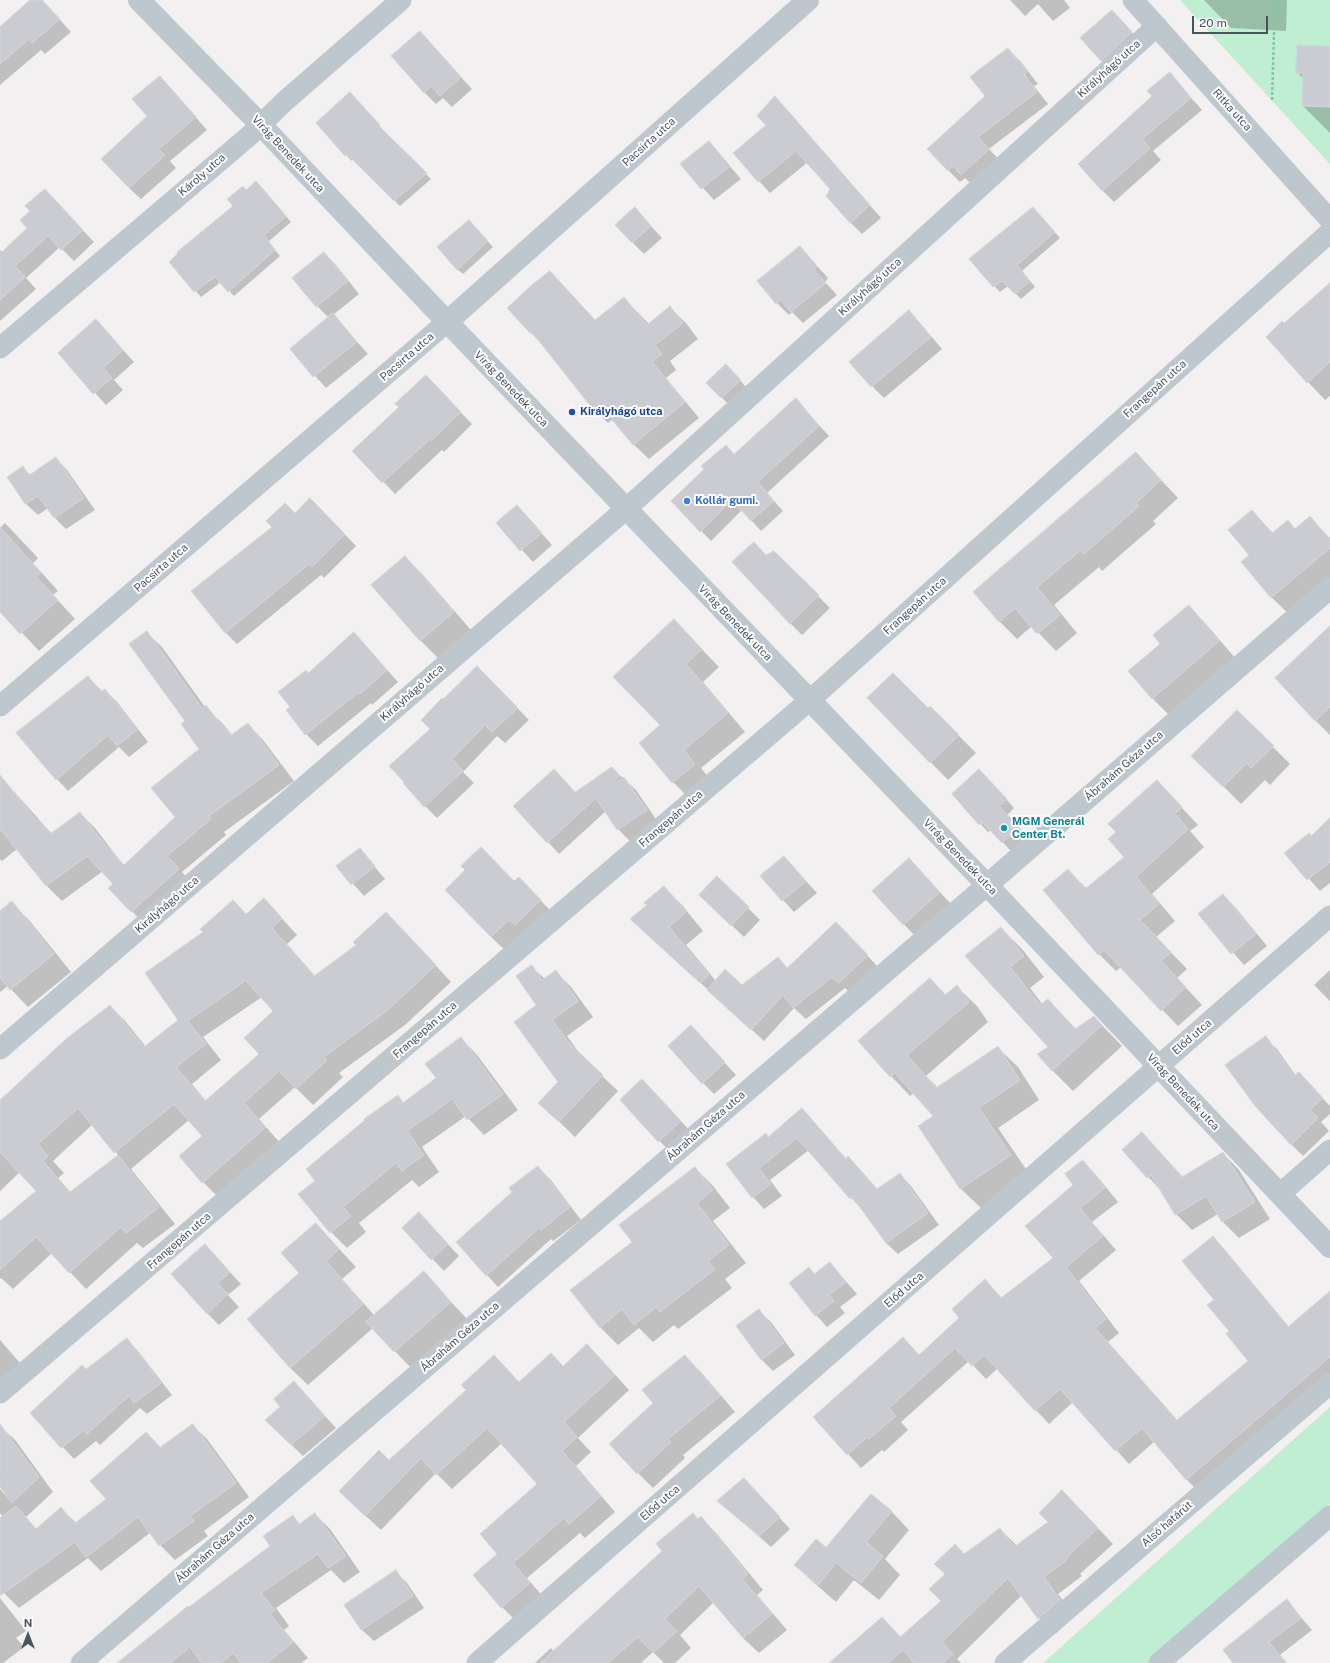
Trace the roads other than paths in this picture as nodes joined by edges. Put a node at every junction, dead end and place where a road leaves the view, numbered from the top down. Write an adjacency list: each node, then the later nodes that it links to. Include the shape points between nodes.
1 (139, 0): 6 (street, Virág Benedek utca)
2 (401, 0): 6 (street, Károly utca)
3 (808, 0): 9 (street, Pacsirta utca)
4 (1133, 0): 5 (street, Ritka utca)
5 (1157, 26): 7 (street, Ritka utca); 11 (street, Királyhágó utca)
6 (261, 125): 9 (street, Virág Benedek utca); 10 (street, Károly utca)
7 (1330, 220)
8 (1330, 232): 13 (street, Frangepán utca)
9 (447, 322): 11 (street, Virág Benedek utca); 14 (street, Pacsirta utca)
10 (0, 348)
11 (626, 509): 13 (street, Virág Benedek utca); 17 (street, Királyhágó utca)
12 (1330, 588): 15 (street, Ábrahám Géza utca)
13 (810, 700): 15 (street, Virág Benedek utca); 23 (street, Frangepán utca)
14 (0, 706)
15 (987, 885): 18 (street, Virág Benedek utca); 26 (street, Ábrahám Géza utca)
16 (1330, 916): 18 (street, Előd utca)
17 (0, 1048)
18 (1158, 1067): 20 (street, Virág Benedek utca); 27 (street, Előd utca)
19 (1330, 1150): 20 (street)
20 (1280, 1194): 21 (street, Virág Benedek utca)
21 (1330, 1247)
22 (1330, 1384): 28 (street, Alsó határút)
23 (0, 1393)
24 (1330, 1516): 25 (street)
25 (1162, 1662)
26 (81, 1663)
27 (477, 1663)
28 (1005, 1663)

